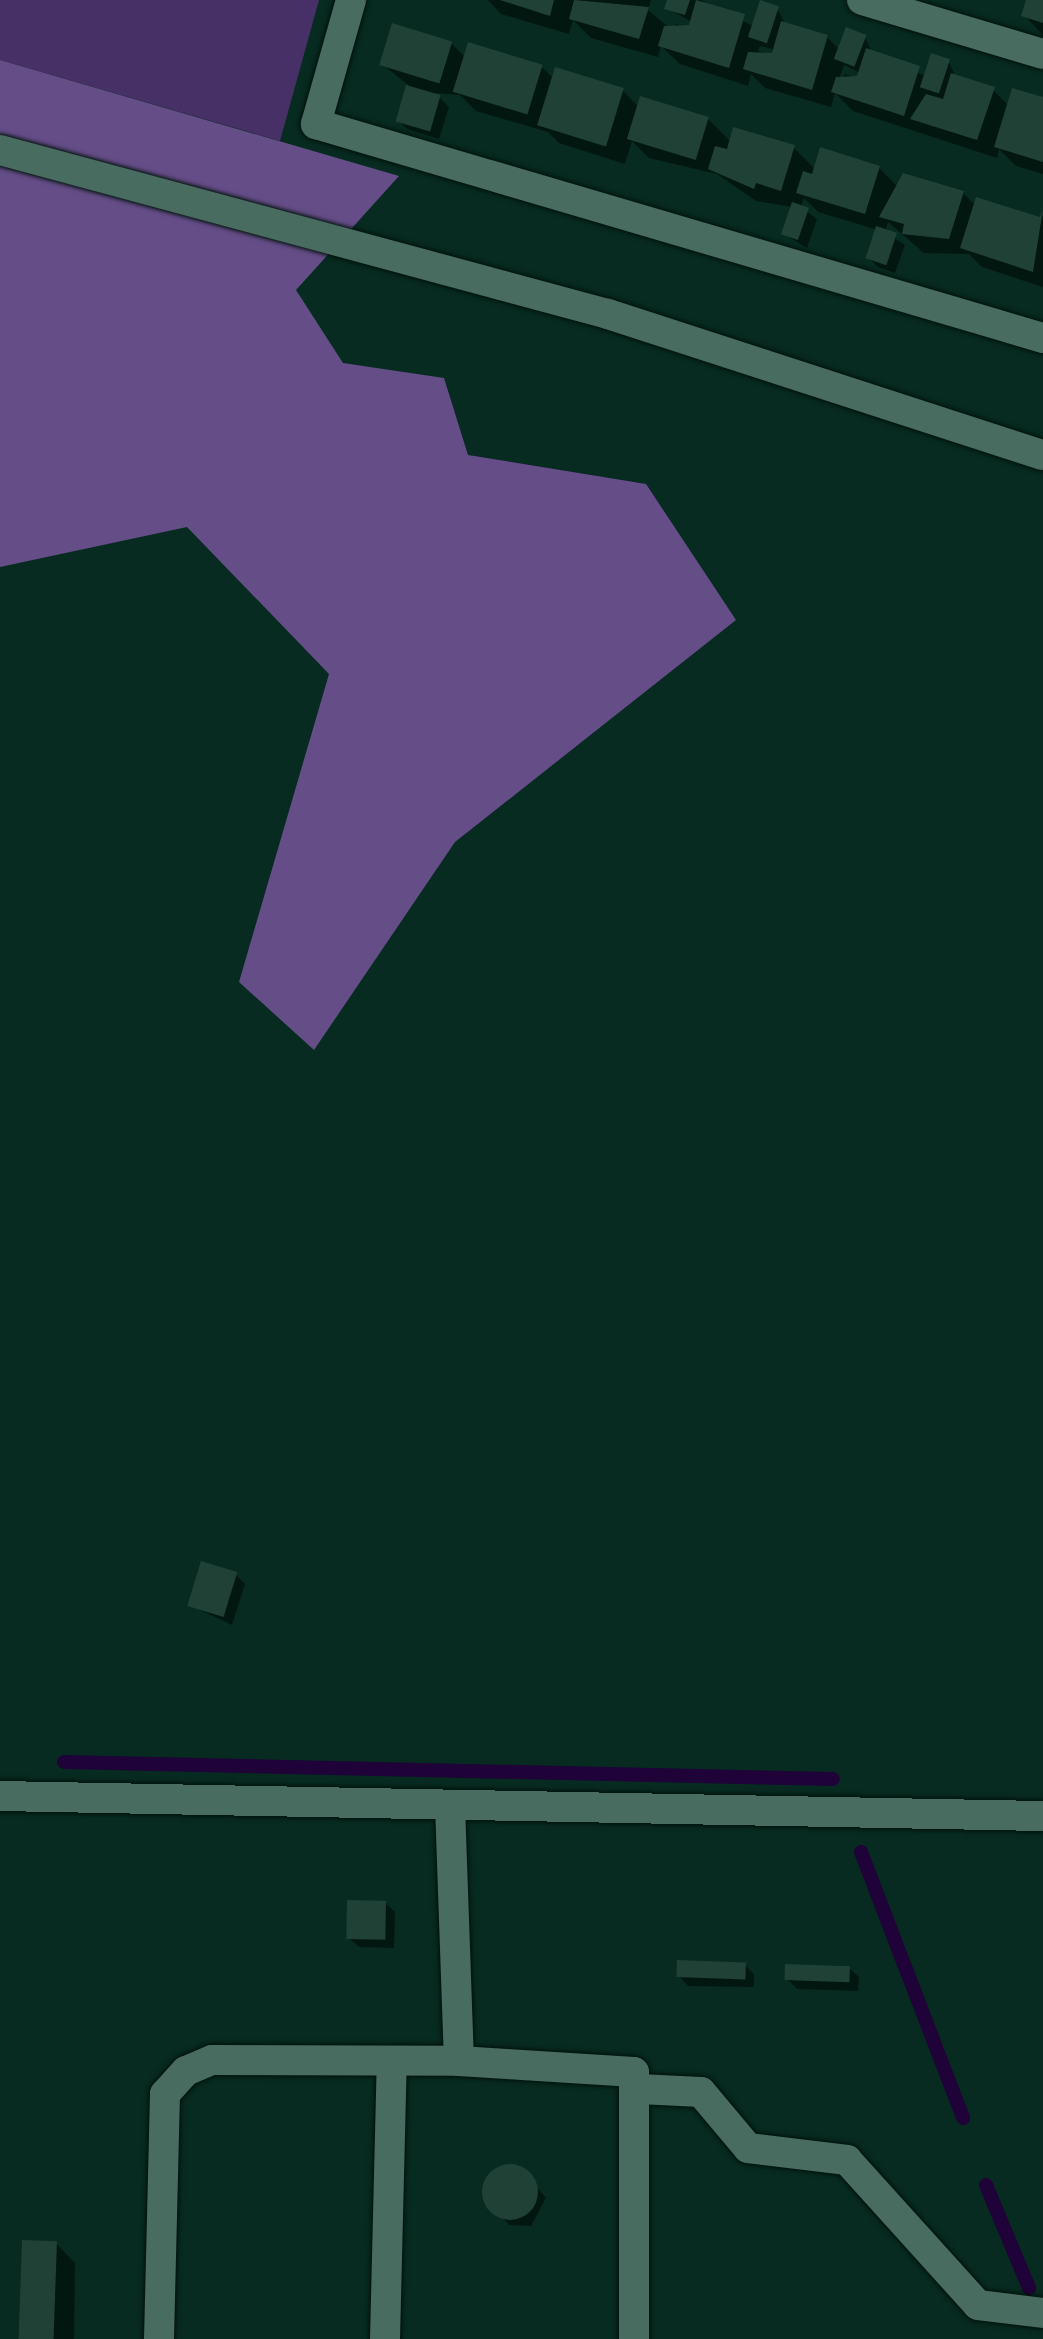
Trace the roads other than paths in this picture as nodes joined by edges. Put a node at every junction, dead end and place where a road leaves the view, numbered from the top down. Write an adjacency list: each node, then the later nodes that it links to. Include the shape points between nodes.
1 (351, 0): 5 (street, via 316,124)
2 (862, 0): 3 (street)
3 (1043, 54)
4 (0, 150): 6 (street, via 608,314)
5 (1043, 338)
6 (1043, 455)
7 (0, 1796): 8 (street)
8 (450, 1805): 9 (street); 11 (street)
9 (1043, 1816)
10 (392, 2061): 11 (street); 14 (street, via 212,2060 186,2071 165,2094); 15 (street)
11 (459, 2061): 12 (street, via 634,2072)
12 (639, 2089): 13 (street, via 701,2092 748,2148 847,2160 978,2305); 16 (street)
13 (1043, 2313)
14 (159, 2339)
15 (385, 2339)
16 (634, 2339)

